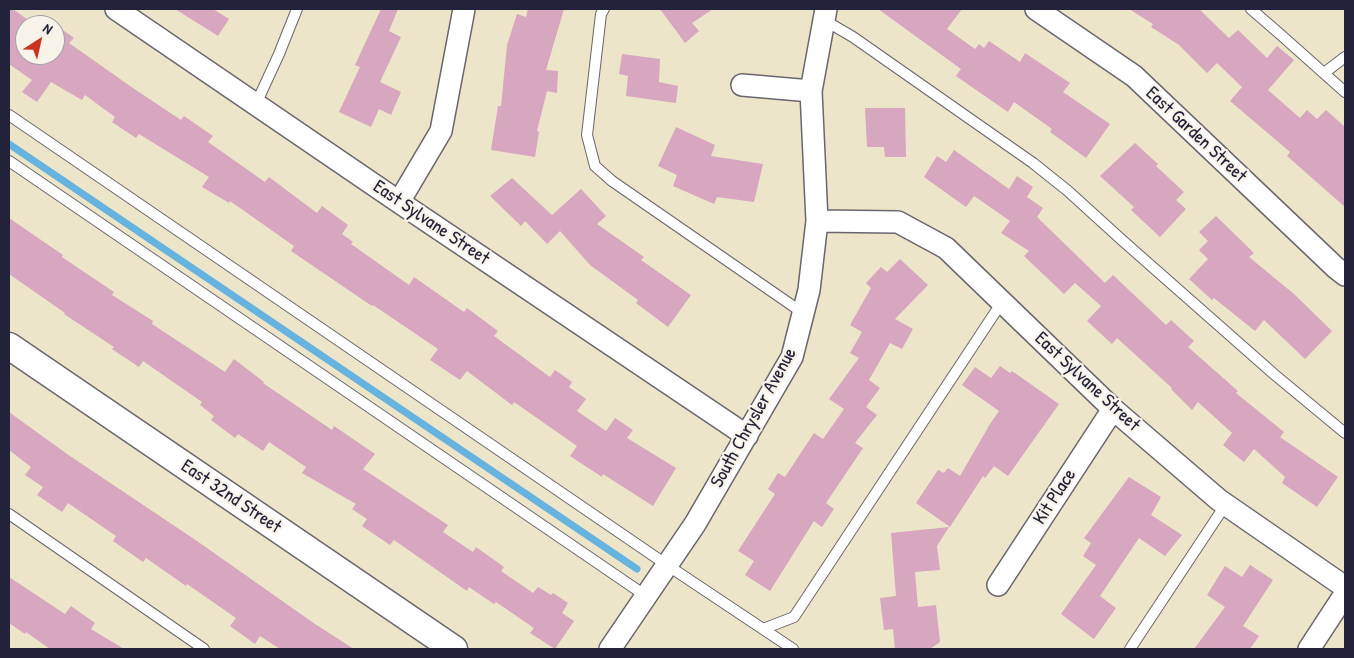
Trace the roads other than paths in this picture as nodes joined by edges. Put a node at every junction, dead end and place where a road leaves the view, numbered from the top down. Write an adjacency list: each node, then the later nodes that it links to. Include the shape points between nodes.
1 (116, 9): 13 (street, East Sylvane Street)
2 (297, 9): 13 (lane)
3 (464, 9): 16 (street, via 441,131)
4 (604, 9): 20 (lane, via 587,136 595,166)
5 (1036, 9): 18 (street, East Garden Street, via 1134,76)
6 (1251, 9): 9 (lane)
7 (825, 14): 11 (street, South Chrysler Avenue); 23 (lane, via 853,38 1033,163 1068,191)
8 (1345, 57): 9 (lane)
9 (1324, 73): 12 (lane)
10 (742, 85): 11 (street)
11 (812, 91): 17 (street, South Chrysler Avenue)
12 (1345, 92)
13 (256, 104): 16 (street, East Sylvane Street)
14 (9, 114): 27 (lane)
15 (9, 162): 31 (lane)
16 (399, 202): 24 (street, East Sylvane Street)
17 (817, 222): 19 (street, East Sylvane Street, via 898,222 946,248); 20 (street, South Chrysler Avenue)
18 (1345, 275)
19 (1002, 302): 22 (street, East Sylvane Street); 32 (lane, via 794,617)
20 (803, 313): 24 (street, South Chrysler Avenue, via 792,357)
21 (9, 346): 34 (street, East 32nd Street)
22 (1112, 409): 25 (street, East Sylvane Street); 28 (street, Kit Place)
23 (1345, 433)
24 (747, 436): 27 (street, South Chrysler Avenue)
25 (1226, 504): 29 (street, East Sylvane Street); 37 (lane)
26 (9, 514): 33 (lane)
27 (667, 565): 31 (street, South Chrysler Avenue); 32 (lane)
28 (998, 585)
29 (1345, 587)
30 (1345, 594): 38 (street)
31 (646, 596): 35 (street, South Chrysler Avenue)
32 (763, 629): 36 (lane)
33 (204, 649)
34 (454, 649)
35 (610, 649)
36 (793, 649)
37 (1130, 649)
38 (1309, 649)

